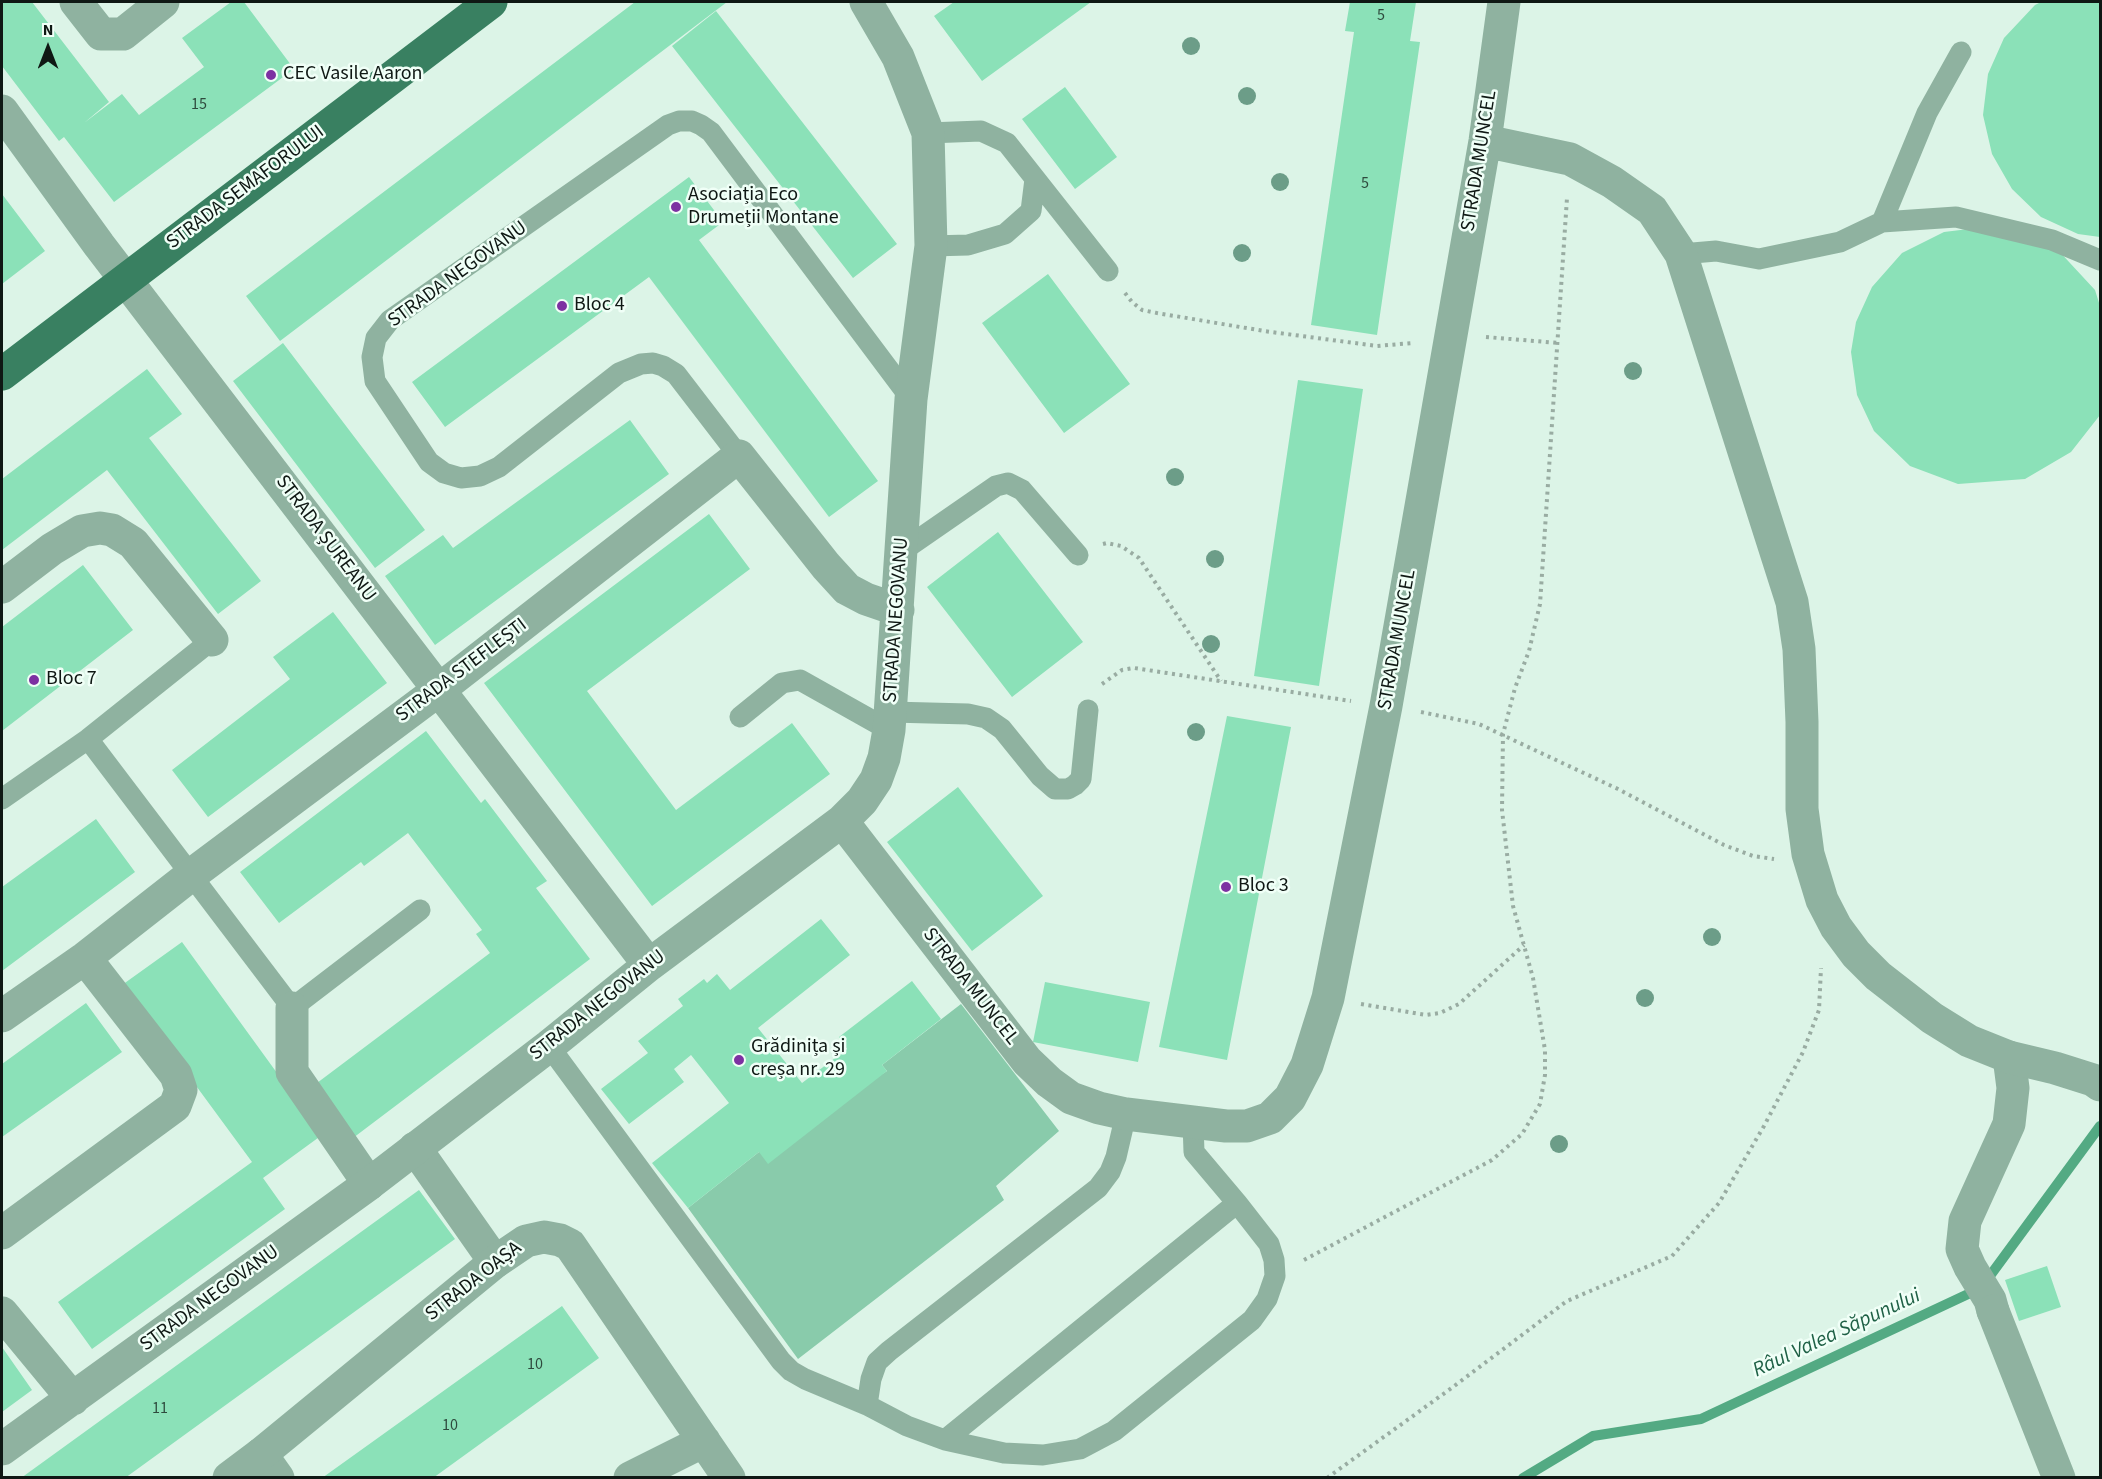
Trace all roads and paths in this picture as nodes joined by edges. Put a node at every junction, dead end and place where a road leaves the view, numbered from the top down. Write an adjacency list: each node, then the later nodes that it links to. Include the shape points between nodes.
1 (76, 2): 2 (street, via 101,34 123,34)
2 (163, 2)
3 (491, 2): 17 (main road, STRADA SEMAFORULUI)
4 (866, 2): 8 (street, STRADA NEGOVANU, via 898,57)
5 (1504, 2): 9 (street, STRADA MUNCEL)
6 (1961, 52): 12 (lane, via 1927,113)
7 (2, 111): 17 (street, STRADA ȘUREANU)
8 (928, 133): 11 (lane, via 981,131 1007,143); 13 (street, STRADA NEGOVANU)
9 (1485, 141): 10 (street); 18 (street, STRADA MUNCEL)
10 (1570, 159): 14 (street, via 1652,210); 19 (path)
11 (1035, 179): 13 (lane, via 1031,211 1005,234 968,245); 16 (lane)
12 (1882, 222): 14 (lane, via 1840,242 1759,259 1716,251); 15 (lane, via 1956,217 2052,240)
13 (931, 246): 21 (street, STRADA NEGOVANU)
14 (1681, 254): 38 (street, via 1792,602 1802,722 1802,809)
15 (2100, 260)
16 (1108, 271): 18 (path, via 1132,302 1157,314 1377,346 1404,345)
17 (126, 279): 20 (main road, STRADA SEMAFORULUI); 29 (street, STRADA ȘUREANU)
18 (1452, 334): 19 (path); 30 (street, STRADA MUNCEL)
19 (1558, 343): 34 (path, via 1540,604)
20 (2, 374)
21 (911, 399): 22 (lane, STRADA NEGOVANU, via 711,132 692,122 668,125 390,320 376,338 372,357 375,381 429,462 444,473 461,478 480,476 499,467 619,372 653,363 676,374); 23 (street, STRADA NEGOVANU)
22 (739, 456): 26 (street, via 847,589); 29 (street, STRADA STEFLEȘTI)
23 (902, 552): 24 (lane, via 996,486 1008,483 1022,490); 26 (street, STRADA NEGOVANU)
24 (1078, 555): 28 (path, via 1107,543 1121,546 1138,558)
25 (2, 588): 27 (street, via 82,531 112,530 133,543)
26 (898, 610): 33 (street, STRADA NEGOVANU)
27 (212, 640): 35 (lane)
28 (1222, 681): 30 (path); 31 (path, via 1134,668 1122,670 1094,691)
29 (440, 689): 39 (street, STRADA STEFLEȘTI); 44 (street, STRADA ȘUREANU)
30 (1386, 706): 34 (path, via 1462,719); 45 (street, STRADA MUNCEL)
31 (1088, 710): 33 (lane, via 1081,779 1068,789 1055,789 1047,783 1002,729 986,718 968,714)
32 (740, 717): 33 (lane, via 782,683 800,680)
33 (890, 721): 37 (street, STRADA NEGOVANU, via 876,780)
34 (1503, 734): 38 (path, via 1724,845 1753,856 1782,860); 41 (path, via 1502,810 1513,906)
35 (88, 739): 36 (lane); 39 (lane)
36 (2, 799)
37 (842, 820): 44 (street, STRADA NEGOVANU); 51 (street, STRADA MUNCEL, via 1027,1061 1071,1098)
38 (1808, 854): 49 (street, via 1822,900 1856,954 1932,1018 1969,1041)
39 (191, 875): 43 (street, STRADA STEFLEȘTI); 46 (lane)
40 (420, 910): 46 (lane)
41 (1524, 945): 45 (path, via 1459,1004 1440,1013 1426,1015); 57 (path, via 1545,1050 1545,1075 1540,1104 1522,1134 1492,1160)
42 (1822, 957): 69 (path, via 1819,1010 1803,1052 1719,1203 1672,1256 1567,1301)
43 (86, 958): 47 (street, STRADA STEFLEȘTI); 56 (street, via 176,1075 181,1090 175,1106)
44 (649, 965): 48 (street, STRADA NEGOVANU)
45 (1328, 998): 52 (street, STRADA MUNCEL, via 1307,1065 1290,1098 1270,1118 1247,1126)
46 (292, 1008): 54 (street, via 292,1072)
47 (2, 1017)
48 (549, 1046): 53 (street, STRADA NEGOVANU); 61 (lane, via 781,1361 805,1379)
49 (2009, 1057): 50 (street, via 2055,1068); 70 (street, via 2013,1088 2009,1124 1965,1221 1962,1249 1990,1300)
50 (2100, 1085)
51 (1126, 1114): 52 (street, STRADA MUNCEL); 61 (lane, via 1116,1157 1098,1188 877,1362)
52 (1193, 1123): 55 (lane, via 1194,1152)
53 (415, 1148): 54 (street, STRADA NEGOVANU); 58 (street)
54 (369, 1184): 60 (street, STRADA NEGOVANU)
55 (1237, 1203): 62 (lane); 62 (lane, via 1269,1244 1274,1260 1272,1290 1252,1320 1114,1431 1080,1449 1043,1455 1004,1453)
56 (2, 1233)
57 (1338, 1242)
58 (495, 1262): 63 (street, STRADA OAȘA, via 526,1241 544,1237 570,1245); 65 (street, STRADA OAȘA)
59 (2, 1313): 60 (street)
60 (73, 1399): 64 (street, STRADA NEGOVANU)
61 (867, 1405): 62 (lane)
62 (945, 1440)
63 (704, 1441): 67 (street); 68 (street, STRADA OAȘA)
64 (2, 1449)
65 (270, 1466): 66 (street, STRADA OAȘA)
66 (229, 1478)
67 (630, 1478)
68 (729, 1478)
69 (1327, 1478)
70 (2058, 1478)

